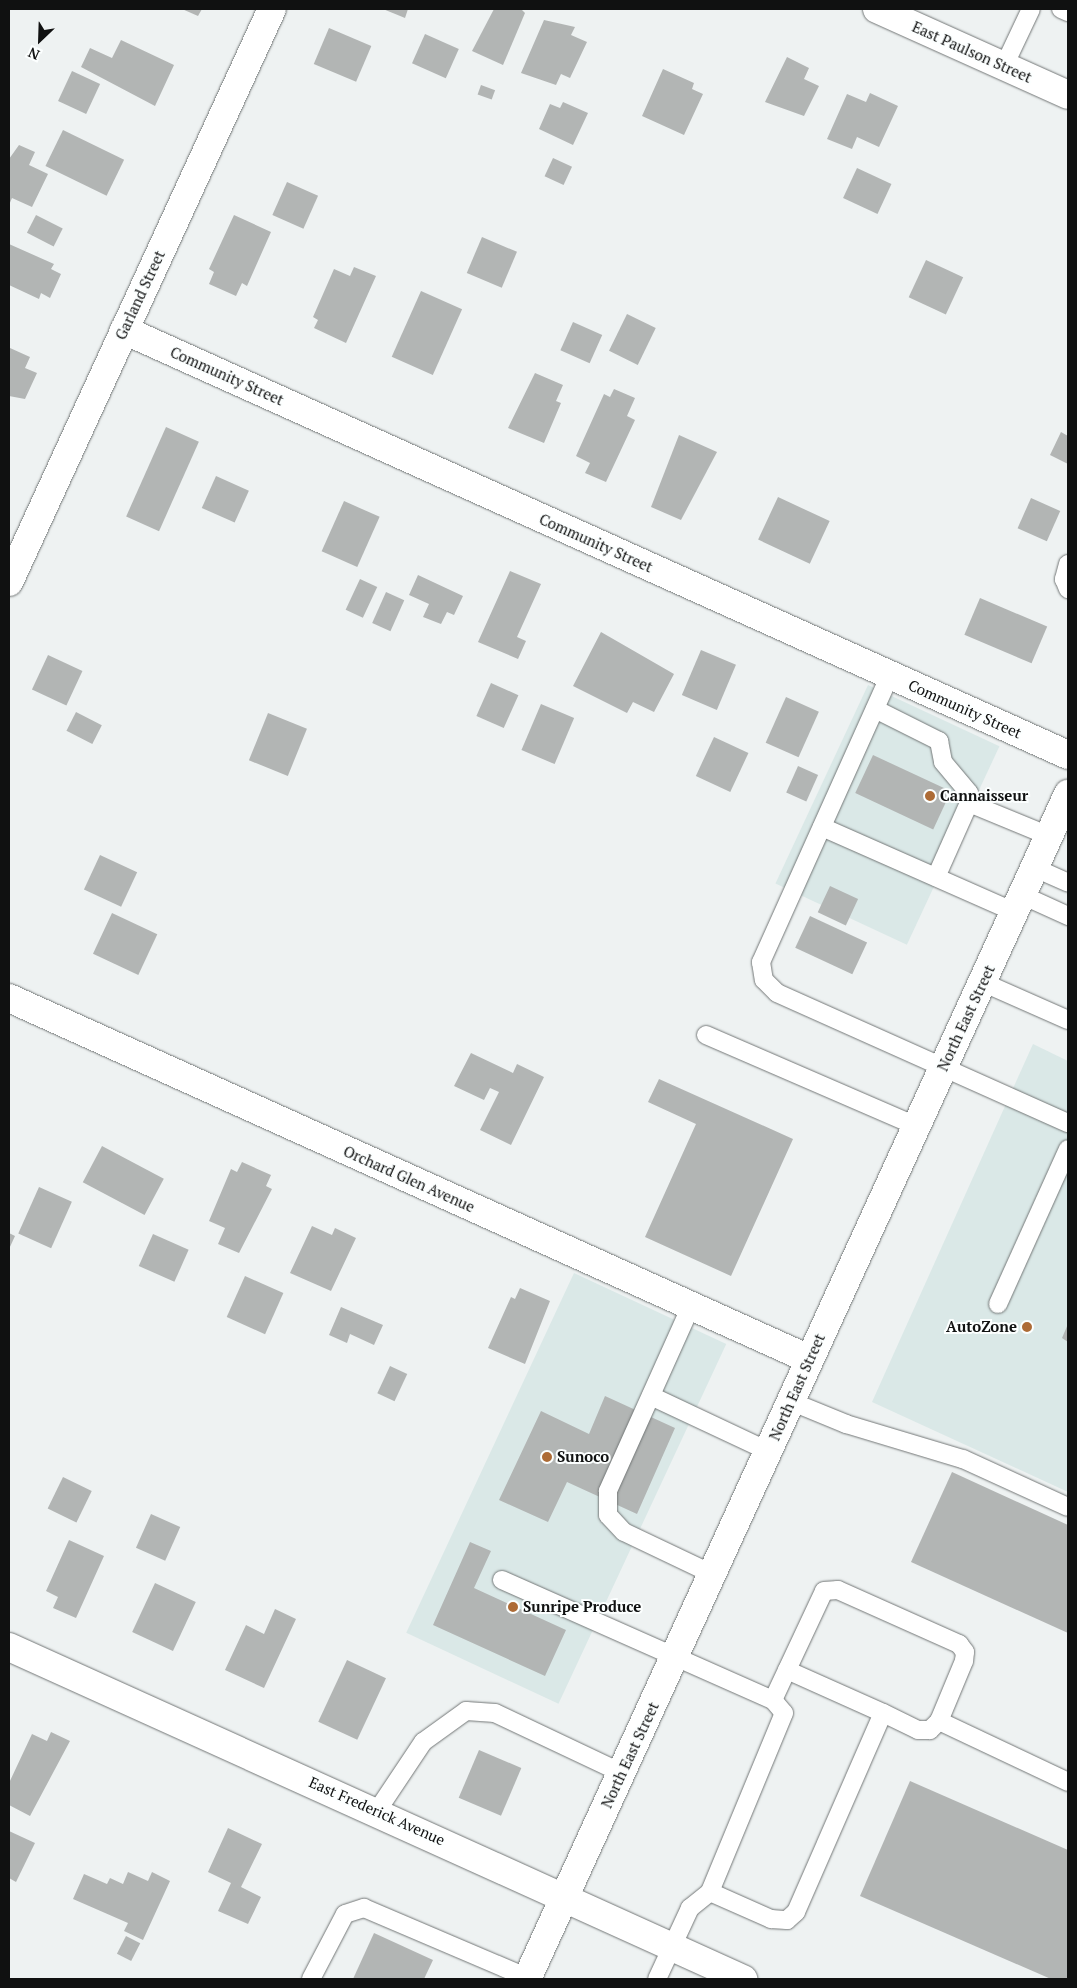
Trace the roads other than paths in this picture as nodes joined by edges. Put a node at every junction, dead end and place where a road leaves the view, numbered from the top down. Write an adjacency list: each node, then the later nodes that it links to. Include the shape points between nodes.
1 (272, 9): 9 (street, Garland Street)
2 (876, 9): 6 (street, East Paulson Street)
3 (1031, 9): 7 (lane)
4 (1061, 9): 5 (lane)
5 (1068, 12)
6 (920, 18): 7 (street, East Paulson Street)
7 (1004, 66): 8 (street, East Paulson Street)
8 (1068, 94)
9 (124, 330): 11 (street, Garland Street); 13 (street, Community Street)
10 (1068, 564): 12 (lane, via 1064,578)
11 (9, 582)
12 (1068, 588)
13 (890, 675): 14 (lane); 15 (street, Community Street)
14 (875, 709): 17 (lane, via 940,741 943,762 969,793); 18 (lane)
15 (1068, 755)
16 (1068, 794): 19 (street, North East Street)
17 (969, 803): 19 (lane); 21 (lane)
18 (822, 827): 21 (lane); 29 (lane, via 761,962 764,980 777,993)
19 (1049, 836): 20 (street, North East Street)
20 (1035, 868): 22 (lane); 23 (street, North East Street)
21 (936, 877): 23 (lane)
22 (1068, 882)
23 (1018, 903): 24 (lane); 25 (street, North East Street)
24 (1068, 916)
25 (982, 982): 27 (lane); 29 (street, North East Street)
26 (9, 998): 34 (street, Orchard Glen Avenue)
27 (1068, 1020)
28 (706, 1035): 31 (lane)
29 (944, 1066): 30 (lane); 31 (street, North East Street)
30 (1068, 1123)
31 (916, 1126): 35 (street, North East Street)
32 (1068, 1149): 33 (lane)
33 (998, 1304)
34 (691, 1306): 35 (street, Orchard Glen Avenue); 36 (lane)
35 (809, 1359): 37 (street, North East Street)
36 (650, 1396): 38 (lane); 40 (lane, via 608,1491 608,1515 624,1532)
37 (790, 1401): 38 (street, North East Street); 39 (lane, via 846,1424 963,1460)
38 (768, 1451): 40 (street, North East Street)
39 (1068, 1508)
40 (712, 1574): 43 (street, North East Street)
41 (502, 1580): 43 (lane)
42 (9, 1647): 50 (street, East Frederick Avenue)
43 (675, 1657): 45 (lane); 48 (street, North East Street)
44 (787, 1670): 45 (lane); 46 (lane); 47 (lane, via 818,1600 824,1591 838,1590 959,1644 965,1652 964,1661)
45 (773, 1700): 51 (lane, via 784,1713 782,1727)
46 (883, 1713): 47 (lane, via 918,1730 930,1730); 51 (lane, via 796,1912 787,1920 771,1919)
47 (939, 1721): 49 (lane)
48 (622, 1773): 50 (lane, via 495,1713 466,1712 423,1742); 52 (street, North East Street)
49 (1068, 1782)
50 (377, 1811): 52 (street, East Frederick Avenue)
51 (710, 1892): 53 (lane, via 690,1908)
52 (563, 1900): 53 (street, East Frederick Avenue); 55 (street, North East Street)
53 (671, 1947): 56 (lane); 57 (street, East Frederick Avenue)
54 (311, 1979): 55 (lane, via 345,1914 364,1908)
55 (527, 1979)
56 (657, 1979)
57 (743, 1979)

